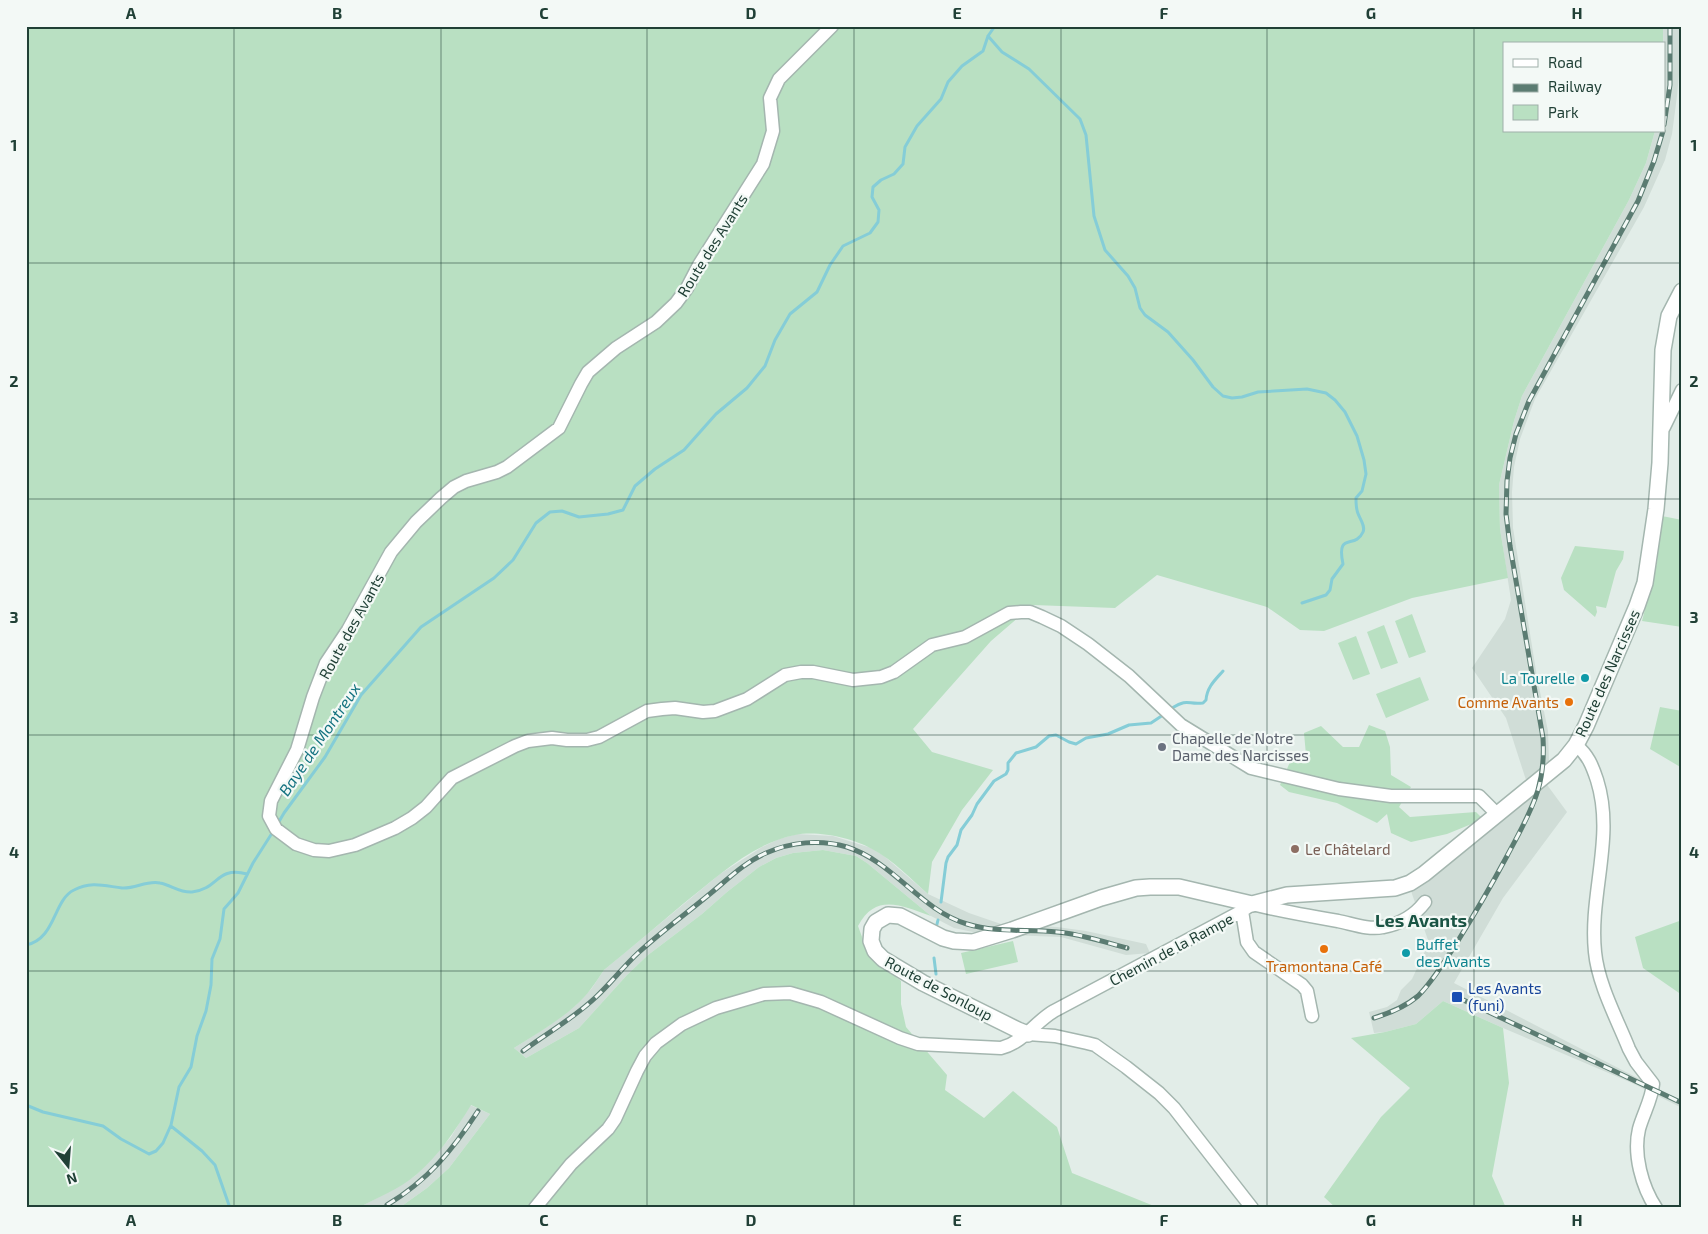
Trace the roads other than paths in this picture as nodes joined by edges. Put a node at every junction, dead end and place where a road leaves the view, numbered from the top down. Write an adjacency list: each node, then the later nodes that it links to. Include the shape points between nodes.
1 (832, 26): 6 (street, Route des Avants, via 779,79 770,98 773,132 763,164 676,303 656,322 616,348 588,372 559,428 507,467 454,488 416,522 396,546 326,663 297,750 271,801 269,816 276,829 296,844 314,850 355,846 412,818 452,778 528,741 599,737 647,711 675,708 716,711 747,699 785,675 801,672 853,680 881,677 894,672 932,645 965,637 1009,613 1021,612 1030,612 1061,626 1088,644 1129,676 1181,725 1251,768 1391,796 1479,796)
2 (1682, 291): 4 (street, Route des Narcisses, via 1669,316 1663,350)
3 (1682, 390): 4 (street)
4 (1660, 431): 5 (street, Route des Narcisses, via 1656,509 1645,583)
5 (1576, 745): 6 (street, Route des Narcisses, via 1558,765); 14 (street, via 1590,759 1604,816 1604,846 1593,930 1597,965 1629,1049 1653,1084 1639,1130 1638,1153 1641,1173)
6 (1497, 814): 9 (street, Route des Narcisses, via 1410,883 1384,889 1287,895)
7 (1179, 887): 9 (street, Chemin de la Rampe); 11 (street, Route de Sonloup, via 1150,886 1122,892 973,942 942,938 900,916 888,915 876,922 871,941 883,959)
8 (1425, 902): 9 (street, via 1402,921 1373,928)
9 (1247, 908): 10 (street, via 1249,946 1302,985); 11 (street, Chemin de la Rampe, via 1054,1010 1036,1023)
10 (1312, 1016)
11 (1028, 1034): 12 (street, Chemin de la Rampe, via 1001,1048 918,1044 821,1002 790,994 764,994 716,1008 682,1024 656,1043 645,1056 608,1129 571,1164); 13 (street, Route de Sonloup, via 1062,1037 1095,1045 1126,1066 1182,1116)
12 (535, 1208)
13 (1252, 1208)
14 (1656, 1208)

